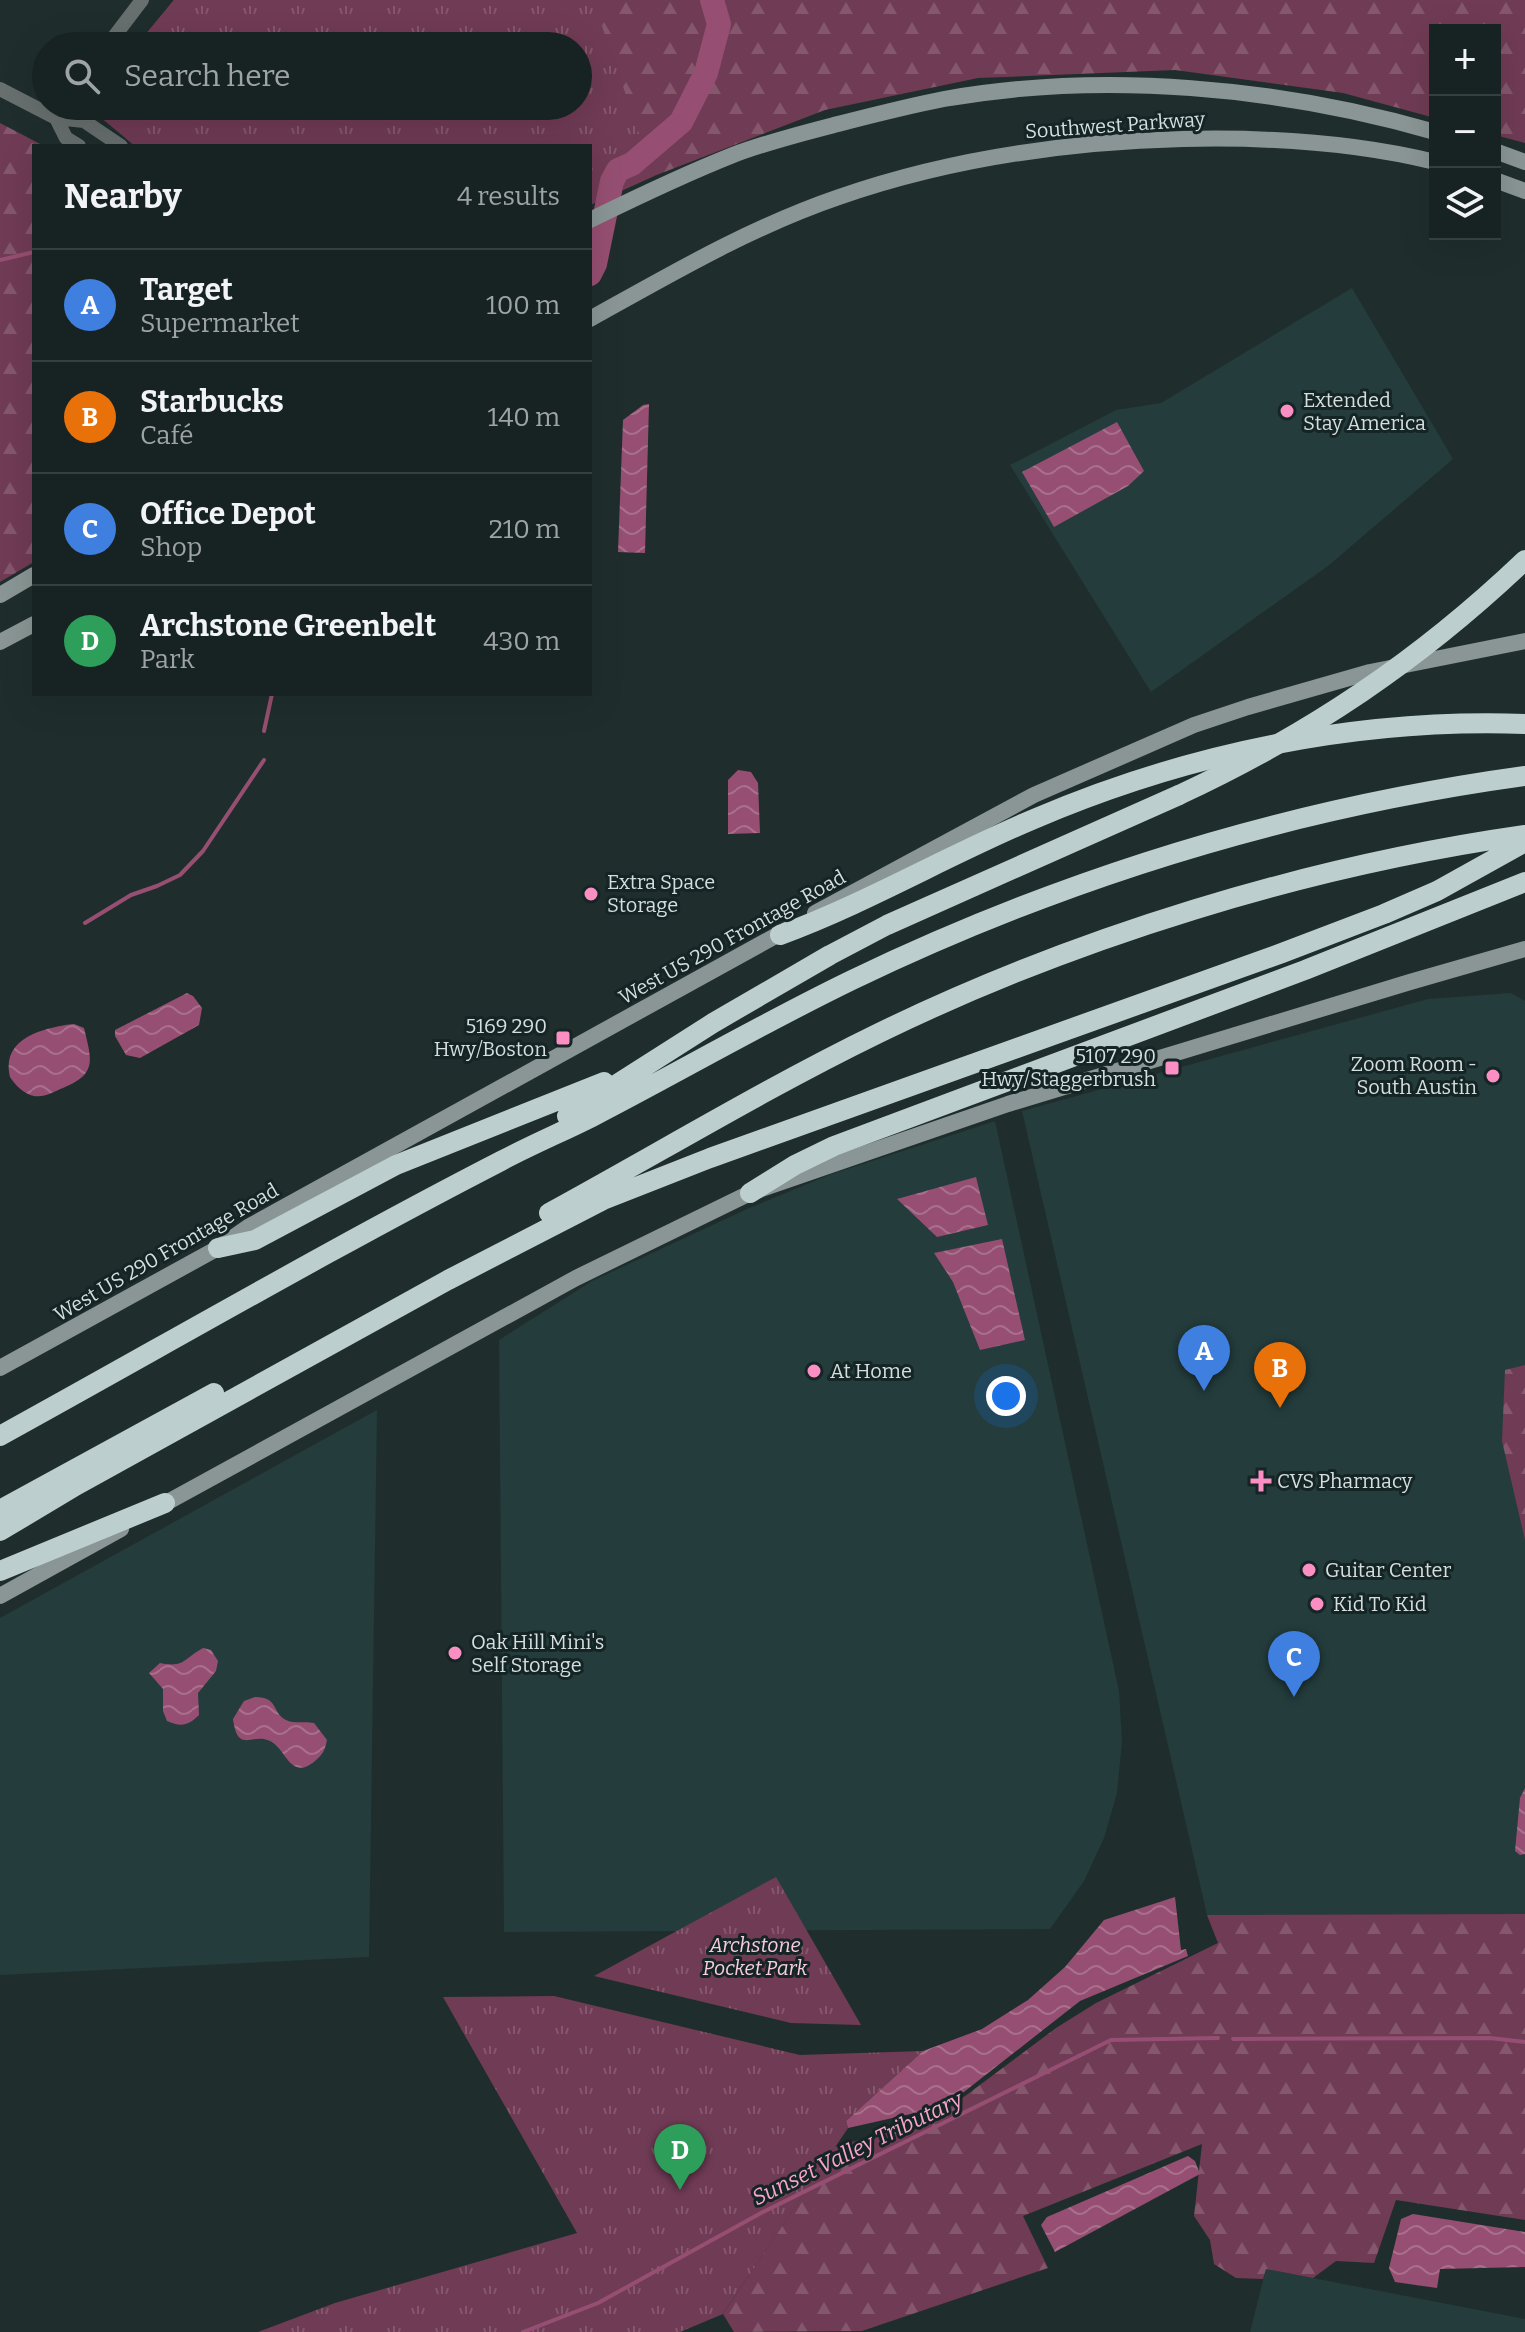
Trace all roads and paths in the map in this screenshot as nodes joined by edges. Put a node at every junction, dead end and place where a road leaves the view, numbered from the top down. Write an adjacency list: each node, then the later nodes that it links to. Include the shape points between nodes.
1 (142, 0): 2 (street)
2 (118, 32)
3 (0, 89): 4 (street)
4 (32, 101)
5 (62, 120): 8 (street, via 66,138)
6 (81, 120): 9 (street)
7 (1429, 131): 15 (main road, Southwest Parkway, via 1259,95 1054,87 946,99 859,118 736,154)
8 (76, 144)
9 (118, 144)
10 (1501, 153): 12 (main road)
11 (1429, 161): 16 (main road, Southwest Parkway, via 1340,144 1227,138 1081,143 995,155 914,173 768,225)
12 (1525, 162)
13 (1501, 182): 14 (main road)
14 (1525, 191)
15 (592, 219)
16 (592, 318)
17 (1525, 560): 34 (highway, bridge, via 1373,687 1258,757 887,925)
18 (32, 576): 19 (main road)
19 (0, 595)
20 (32, 625): 23 (main road)
21 (1525, 629): 24 (main road)
22 (1525, 641): 24 (main road, West US 290 Frontage Road)
23 (0, 642)
24 (1502, 644): 30 (main road, West US 290 Frontage Road, via 1370,672 1167,736 1004,810)
25 (1525, 724): 30 (highway, via 1428,725 1334,734 1176,767 1031,820)
26 (1525, 776): 35 (highway, via 1259,829 1048,895 856,978)
27 (1525, 835): 38 (highway, via 1273,888 1072,951 804,1070)
28 (1525, 842): 37 (highway, via 1437,891 1282,953)
29 (1525, 882): 36 (highway, via 834,1146)
30 (780, 935): 39 (main road, West US 290 Frontage Road)
31 (1525, 949): 32 (main road)
32 (1503, 957): 33 (main road); 36 (main road, via 1022,1100)
33 (1525, 960)
34 (662, 1055): 35 (highway); 39 (highway, via 396,1165 255,1240)
35 (501, 1160): 41 (highway)
36 (750, 1193): 42 (main road, via 576,1278)
37 (603, 1200): 38 (highway); 44 (highway, via 448,1280)
38 (569, 1202): 43 (highway)
39 (218, 1248): 40 (main road, West US 290 Frontage Road)
40 (0, 1368)
41 (0, 1436)
42 (165, 1503): 45 (highway); 46 (main road)
43 (0, 1510)
44 (0, 1531)
45 (0, 1571)
46 (0, 1596)

